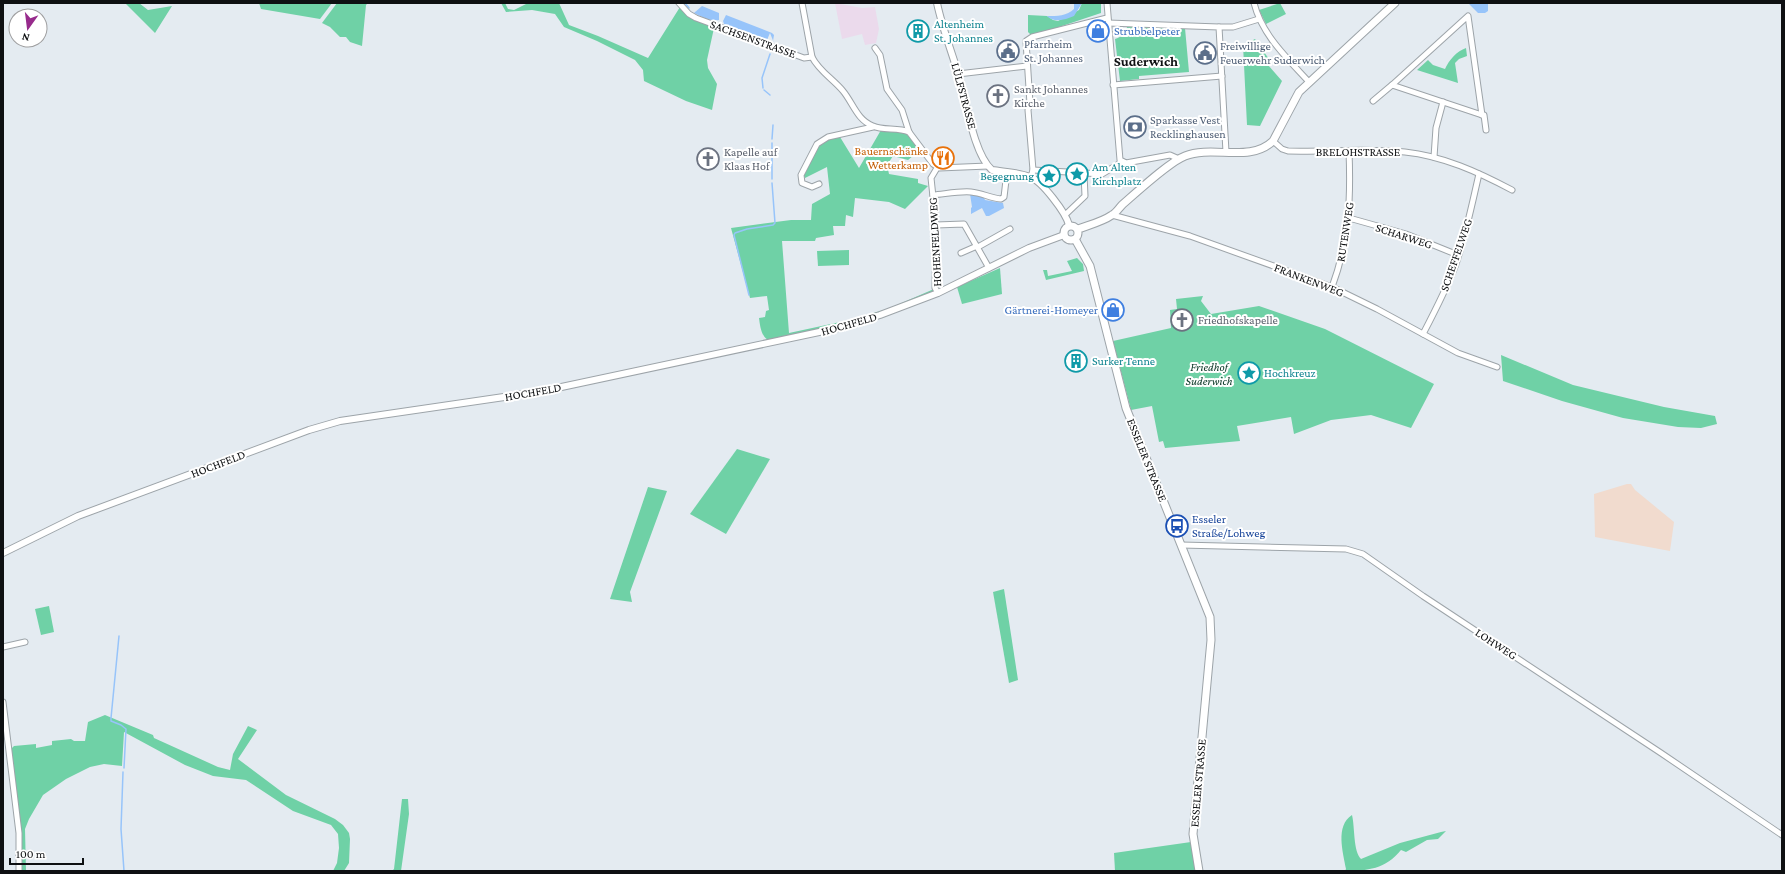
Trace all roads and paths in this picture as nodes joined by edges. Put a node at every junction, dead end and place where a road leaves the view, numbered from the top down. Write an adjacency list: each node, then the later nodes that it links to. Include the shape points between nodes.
1 (679, 3): 11 (street, SACHSENSTRASSE, via 696,18 804,58)
2 (802, 3): 11 (street)
3 (937, 3): 13 (street, LÜLFSTRASSE)
4 (1106, 3): 8 (street)
5 (1254, 3): 7 (street)
6 (1395, 3): 15 (main road)
7 (1259, 18): 9 (street, via 1233,27); 15 (street, via 1279,50)
8 (1108, 20): 9 (street); 12 (street, via 1032,37 1026,41); 16 (street)
9 (1219, 27): 14 (street)
10 (875, 48): 23 (street, via 880,55 887,89 902,110)
11 (812, 57): 21 (street, SACHSENSTRASSE, via 844,92 857,114)
12 (1027, 66): 13 (street); 32 (street)
13 (958, 74): 30 (street, LÜLFSTRASSE, via 975,136)
14 (1222, 76): 16 (street); 26 (street)
15 (1309, 82): 24 (main road, via 1299,92)
16 (1113, 85): 29 (street, via 1118,156)
17 (1392, 85): 18 (street); 19 (street); 20 (street, via 1468,16)
18 (1372, 101)
19 (1443, 102): 20 (street); 27 (street, via 1436,128)
20 (1482, 115): 22 (street)
21 (873, 127): 23 (street); 37 (street, via 828,137 817,144 801,175 802,183 812,187)
22 (1486, 130)
23 (909, 132): 31 (street)
24 (1273, 141): 25 (street, BRELOHSTRASSE, via 1288,151); 26 (main road, via 1257,151)
25 (1349, 151): 27 (street, BRELOHSTRASSE, via 1395,151); 42 (street, RUTENWEG)
26 (1226, 152): 28 (main road, via 1196,153)
27 (1434, 158): 35 (street, BRELOHSTRASSE)
28 (1179, 159): 29 (street, via 1170,156); 41 (main road)
29 (1122, 162): 34 (street, via 1102,174)
30 (988, 166): 31 (street); 33 (street, via 992,170)
31 (937, 168): 39 (street, HOHENFELDWEG, via 931,178)
32 (1033, 170): 34 (street); 36 (street)
33 (1007, 172): 36 (street); 39 (street, via 1004,197 1001,199 970,192)
34 (1084, 174): 40 (street, via 1085,196)
35 (1479, 174): 38 (street, BRELOHSTRASSE); 51 (street, SCHEFFELWEG)
36 (1031, 177): 40 (street)
37 (819, 184)
38 (1512, 190)
39 (933, 195): 43 (street, HOHENFELDWEG)
40 (1065, 215): 44 (street)
41 (1112, 215): 46 (main road); 53 (street, FRANKENWEG, via 1190,236)
42 (1349, 218): 51 (street, SCHARWEG, via 1406,234); 53 (street, RUTENWEG, via 1339,268)
43 (936, 225): 49 (street, via 964,224); 54 (street, HOHENFELDWEG, via 935,288)
44 (1069, 226): 46 (main road, via 1073,225); 47 (main road, via 1064,229)
45 (1010, 229): 49 (street)
46 (1078, 229): 48 (main road, via 1079,234)
47 (1064, 235): 48 (main road, via 1069,240); 52 (street, HOCHFELD, via 1028,248)
48 (1075, 239): 57 (main road, ESSELER STRASSE, via 1090,266 1126,408)
49 (977, 246): 50 (street); 52 (street)
50 (961, 253)
51 (1458, 255): 55 (street, SCHEFFELWEG, via 1441,300)
52 (989, 268): 54 (street, HOCHFELD)
53 (1332, 287): 55 (street, FRANKENWEG)
54 (938, 294): 58 (street, HOCHFELD, via 870,318 807,335 538,392 371,415 322,425 78,516)
55 (1423, 334): 56 (street, FRANKENWEG, via 1458,353)
56 (1497, 367)
57 (1181, 545): 62 (street, LOHWEG, via 1346,549 1363,554); 64 (main road, ESSELER STRASSE, via 1206,606 1211,630 1194,834)
58 (3, 552)
59 (25, 642): 60 (street)
60 (3, 647)
61 (3, 702): 63 (street, via 19,833)
62 (1782, 835)
63 (19, 871)
64 (1199, 871)

